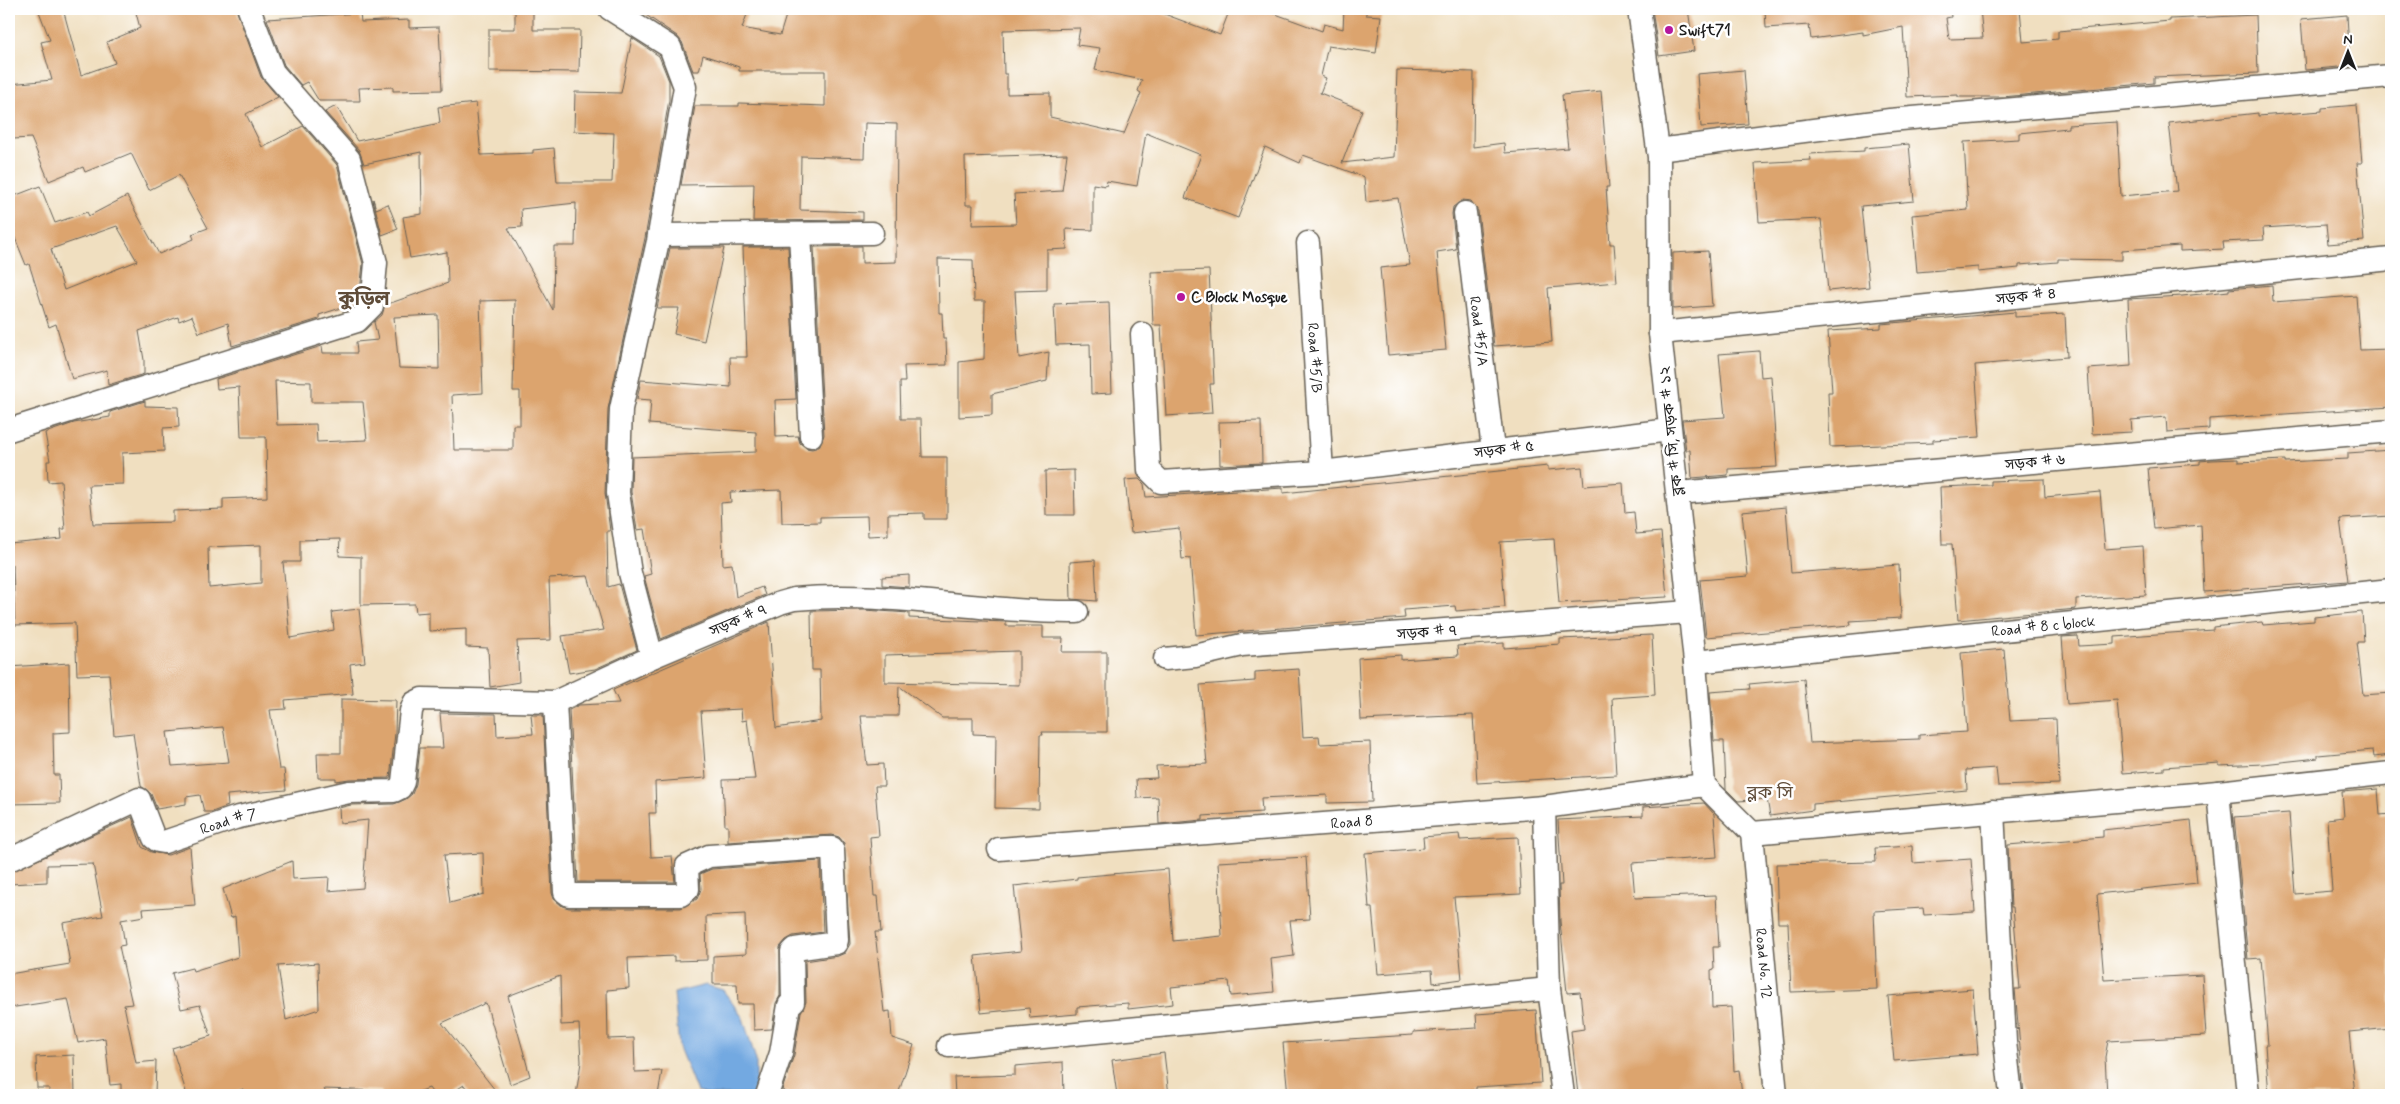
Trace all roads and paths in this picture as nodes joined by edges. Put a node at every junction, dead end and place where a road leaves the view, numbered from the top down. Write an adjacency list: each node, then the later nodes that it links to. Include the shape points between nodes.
1 (249, 9): 14 (street, via 273,72 349,159 376,263 372,306 357,321)
2 (610, 9): 9 (street, via 670,47 685,87)
3 (1639, 9): 5 (street, ব্লক # সি, সড়ক # ১২)
4 (2391, 76): 5 (street, via 1890,120)
5 (1658, 150): 12 (street, ব্লক # সি, সড়ক # ১২)
6 (1465, 213): 18 (street, Road #5/A)
7 (872, 233): 8 (street)
8 (800, 234): 9 (street); 17 (street)
9 (659, 235): 24 (street, via 621,409 618,493 630,573)
10 (1308, 243): 19 (street, Road #5/B)
11 (2391, 259): 12 (street, সড়ক # ৪)
12 (1660, 333): 15 (street, ব্লক # সি, সড়ক # ১২)
13 (1142, 334): 19 (street, সড়ক # ৫, via 1148,470 1154,477 1161,482 1173,482)
14 (9, 430)
15 (1670, 430): 18 (street, সড়ক # ৫); 20 (street, ব্লক # সি, সড়ক # ১২)
16 (2391, 431): 20 (street, সড়ক # ৬)
17 (810, 436)
18 (1493, 450): 19 (street, সড়ক # ৫)
19 (1330, 470)
20 (1678, 493): 23 (street, ব্লক # সি, সড়ক # ১২)
21 (2391, 590): 26 (street, Road # 8 c block)
22 (1076, 612): 24 (street, সড়ক # ৭, via 1032,612 889,598 794,599 780,602)
23 (1689, 612): 25 (street, সড়ক # ৭, via 1242,645); 26 (street, ব্লক # সি, সড়ক # ১২)
24 (652, 657): 27 (street, সড়ক # ৭)
25 (1165, 659)
26 (1695, 662): 30 (street, ব্লক # সি, সড়ক # ১২)
27 (555, 702): 28 (street, সড়ক # ৭, via 422,698); 39 (street, via 565,892 569,895 681,895 688,889 687,866 709,856 832,848 837,940 836,943 794,948 792,952 793,1002 788,1008 781,1053)
28 (414, 703): 36 (street, Road # 7, via 403,782 394,791 349,792 235,818 164,842 154,838 139,799)
29 (2391, 773): 31 (street)
30 (1704, 785): 32 (street, Road 8); 34 (street)
31 (2218, 792): 33 (street); 43 (street)
32 (1544, 807): 35 (street, Road 8); 37 (street)
33 (1993, 811): 34 (street); 42 (street, via 2005,1042)
34 (1752, 833): 41 (street, Road No. 12)
35 (999, 849)
36 (9, 860)
37 (1549, 989): 38 (street); 40 (street)
38 (950, 1046)
39 (767, 1095)
40 (1562, 1095)
41 (1776, 1095)
42 (2011, 1095)
43 (2248, 1095)

